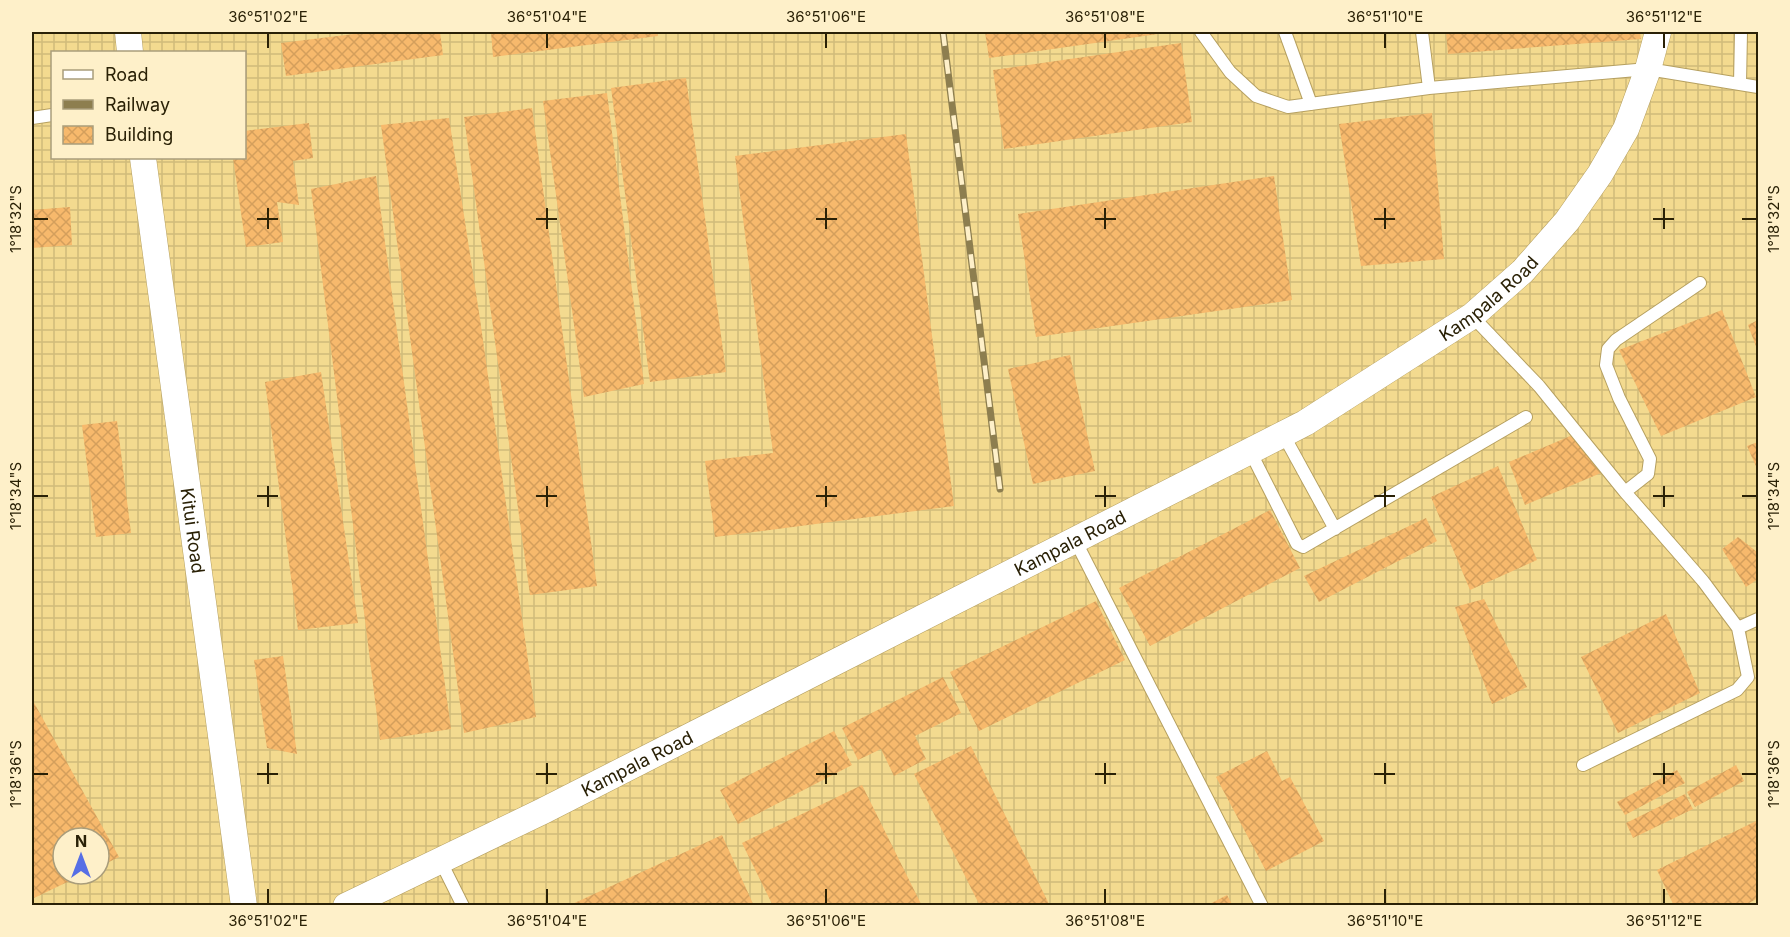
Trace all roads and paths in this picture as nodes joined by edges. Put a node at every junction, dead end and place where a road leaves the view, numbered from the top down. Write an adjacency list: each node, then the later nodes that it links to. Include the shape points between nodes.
1 (128, 32): 7 (street)
2 (1201, 32): 12 (lane, via 1230,72 1256,96 1288,107)
3 (1285, 32): 12 (lane)
4 (1422, 32): 11 (lane)
5 (1658, 32): 8 (street, Kampala Road)
6 (1741, 32): 9 (lane)
7 (130, 51)
8 (1648, 69): 9 (lane); 11 (lane); 17 (street, Kampala Road, via 1626,129 1567,221 1523,271)
9 (1740, 84): 10 (lane)
10 (1758, 87)
11 (1429, 88): 12 (lane)
12 (1311, 104)
13 (51, 115): 14 (lane)
14 (32, 118)
15 (143, 159): 28 (street, Kitui Road)
16 (1700, 283): 21 (lane, via 1608,349 1606,365 1650,459 1648,474)
17 (1472, 316): 19 (street, Kampala Road); 21 (lane, via 1539,386)
18 (1526, 417): 22 (lane)
19 (1283, 434): 20 (street, Kampala Road); 22 (lane)
20 (1250, 451): 22 (lane, via 1297,544 1303,547); 23 (street, Kampala Road)
21 (1625, 492): 25 (lane, via 1703,581)
22 (1335, 529)
23 (1075, 540): 27 (street, Kampala Road); 31 (lane)
24 (1758, 619): 25 (lane)
25 (1738, 628): 26 (lane, via 1748,677 1737,690)
26 (1583, 765)
27 (440, 860): 29 (street, Kampala Road); 30 (lane)
28 (244, 906)
29 (346, 906)
30 (463, 906)
31 (1262, 906)

